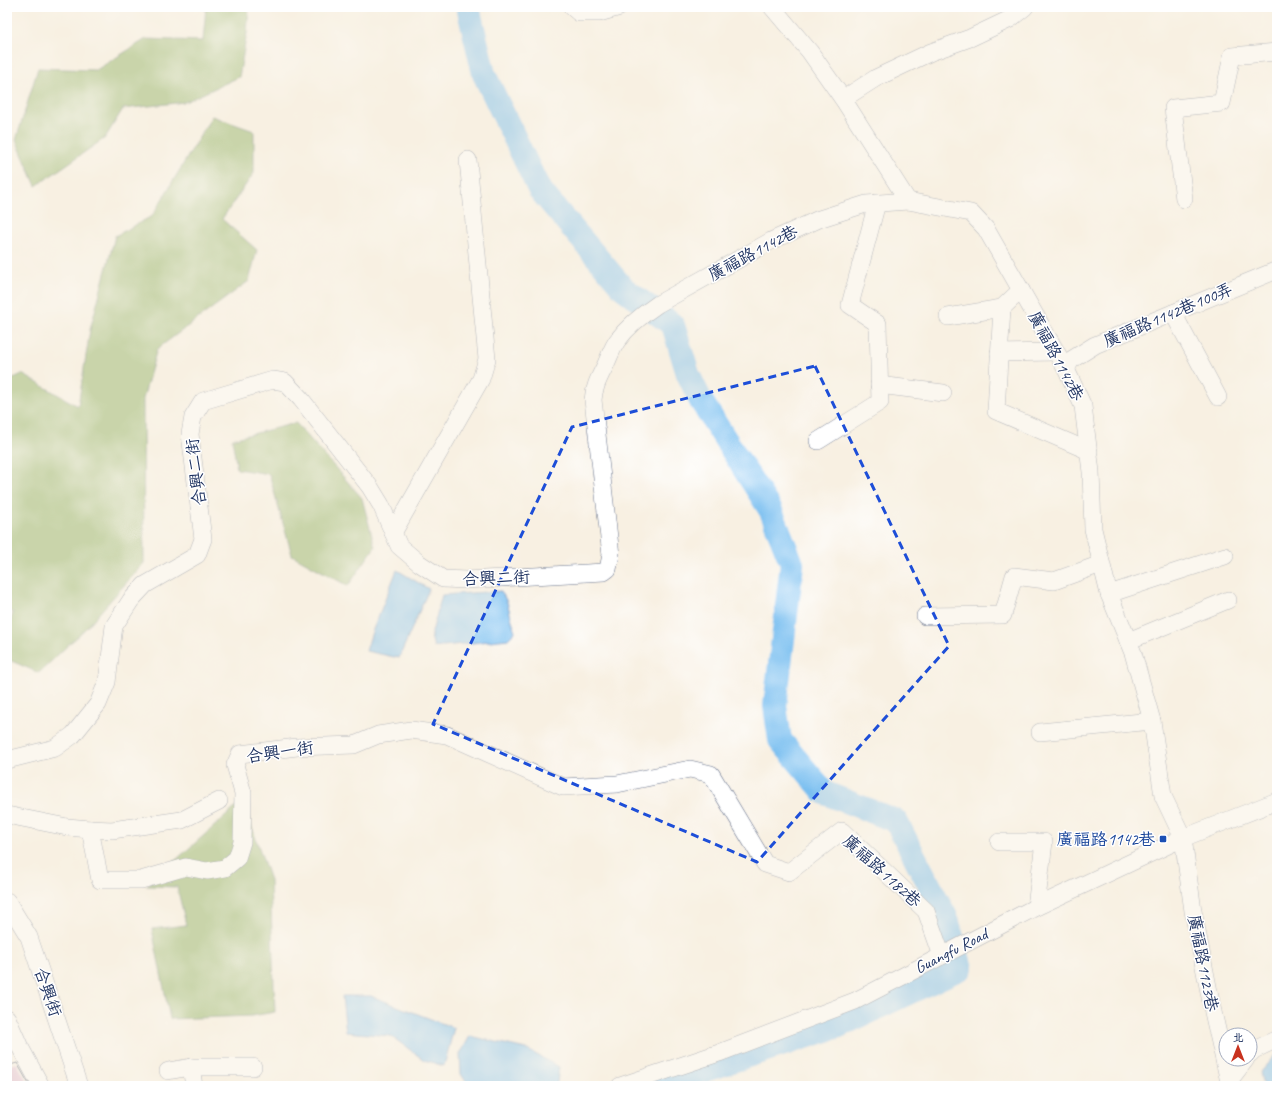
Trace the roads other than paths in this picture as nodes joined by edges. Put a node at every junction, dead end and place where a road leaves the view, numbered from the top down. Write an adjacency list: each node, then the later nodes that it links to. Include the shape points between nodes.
1 (572, 7): 2 (street, via 579,13 599,13)
2 (620, 7)
3 (772, 7): 6 (street, via 810,52)
4 (1025, 7): 6 (street, via 1010,19 970,38 883,74)
5 (1277, 52): 8 (street, via 1232,56 1222,103 1173,108)
6 (843, 99): 9 (street)
7 (468, 160): 24 (street, via 487,359 481,379)
8 (1184, 199)
9 (908, 201): 10 (street, 廣福路1142巷); 12 (street, 廣福路1142巷, via 971,213 986,229)
10 (877, 203): 19 (street, via 850,305 878,324); 27 (street, 廣福路1142巷, via 819,219 771,241 658,304 644,314 617,342 594,390 611,556)
11 (1277, 270): 14 (street, 廣福路1142巷100弄)
12 (1021, 290): 13 (street); 16 (street, 廣福路1142巷)
13 (1002, 308): 15 (street); 17 (street)
14 (1173, 313): 18 (street, 廣福路1142巷100弄, via 1095,345 1071,360); 21 (street)
15 (948, 317)
16 (1056, 352): 17 (street); 18 (street, 廣福路1142巷)
17 (999, 353): 23 (street, via 996,411)
18 (1066, 368): 23 (street, 廣福路1142巷, via 1083,406)
19 (879, 385): 20 (street); 22 (street, via 880,402)
20 (943, 393)
21 (1218, 397)
22 (818, 441)
23 (1089, 451): 26 (street, 廣福路1142巷, via 1093,529)
24 (393, 533): 27 (street, 合興二街, via 400,546 443,579 604,572); 34 (street, 合興二街, via 370,487 301,399 284,382 273,380 203,401 193,417 190,434 203,539 197,556 145,586 130,600 114,626 107,682 98,704 73,735 55,748)
25 (1225, 556): 28 (street)
26 (1101, 564): 28 (street, 廣福路1142巷); 30 (street, via 1054,581 1014,576 1003,615)
27 (608, 568)
28 (1109, 594): 31 (street, 廣福路1142巷)
29 (1228, 600): 31 (street)
30 (925, 616)
31 (1128, 641): 32 (street, 廣福路1142巷)
32 (1152, 721): 33 (street); 40 (street, 廣福路1142巷, via 1163,796)
33 (1040, 732)
34 (7, 760)
35 (617, 784): 39 (street, 合興一街, via 563,787 447,735 410,730 378,735 354,745 297,747 240,754 235,765 244,793 242,842 237,858 225,868 207,871 186,867 141,880 100,880); 44 (street, 廣福路1182巷, via 690,768 712,774 765,864 789,872 842,831 926,911)
36 (219, 801): 39 (street, via 182,820 112,830)
37 (1277, 801): 40 (street, Guangfu Road)
38 (7, 815): 39 (street)
39 (90, 829)
40 (1184, 838): 43 (street, Guangfu Road); 52 (street, 廣福路1123巷, via 1193,911)
41 (999, 842): 43 (street, via 1044,842)
42 (7, 901): 54 (street, 合興街, via 29,937)
43 (1036, 907): 44 (street, Guangfu Road)
44 (943, 955): 56 (street, Guangfu Road, via 855,1001 719,1053)
45 (7, 1018): 53 (street)
46 (1277, 1039): 47 (street)
47 (1258, 1048)
48 (191, 1067): 49 (street); 51 (street); 55 (street)
49 (253, 1067)
50 (1241, 1067): 52 (street)
51 (168, 1071)
52 (1230, 1083)
53 (41, 1086)
54 (79, 1086)
55 (194, 1086)
56 (620, 1086)

